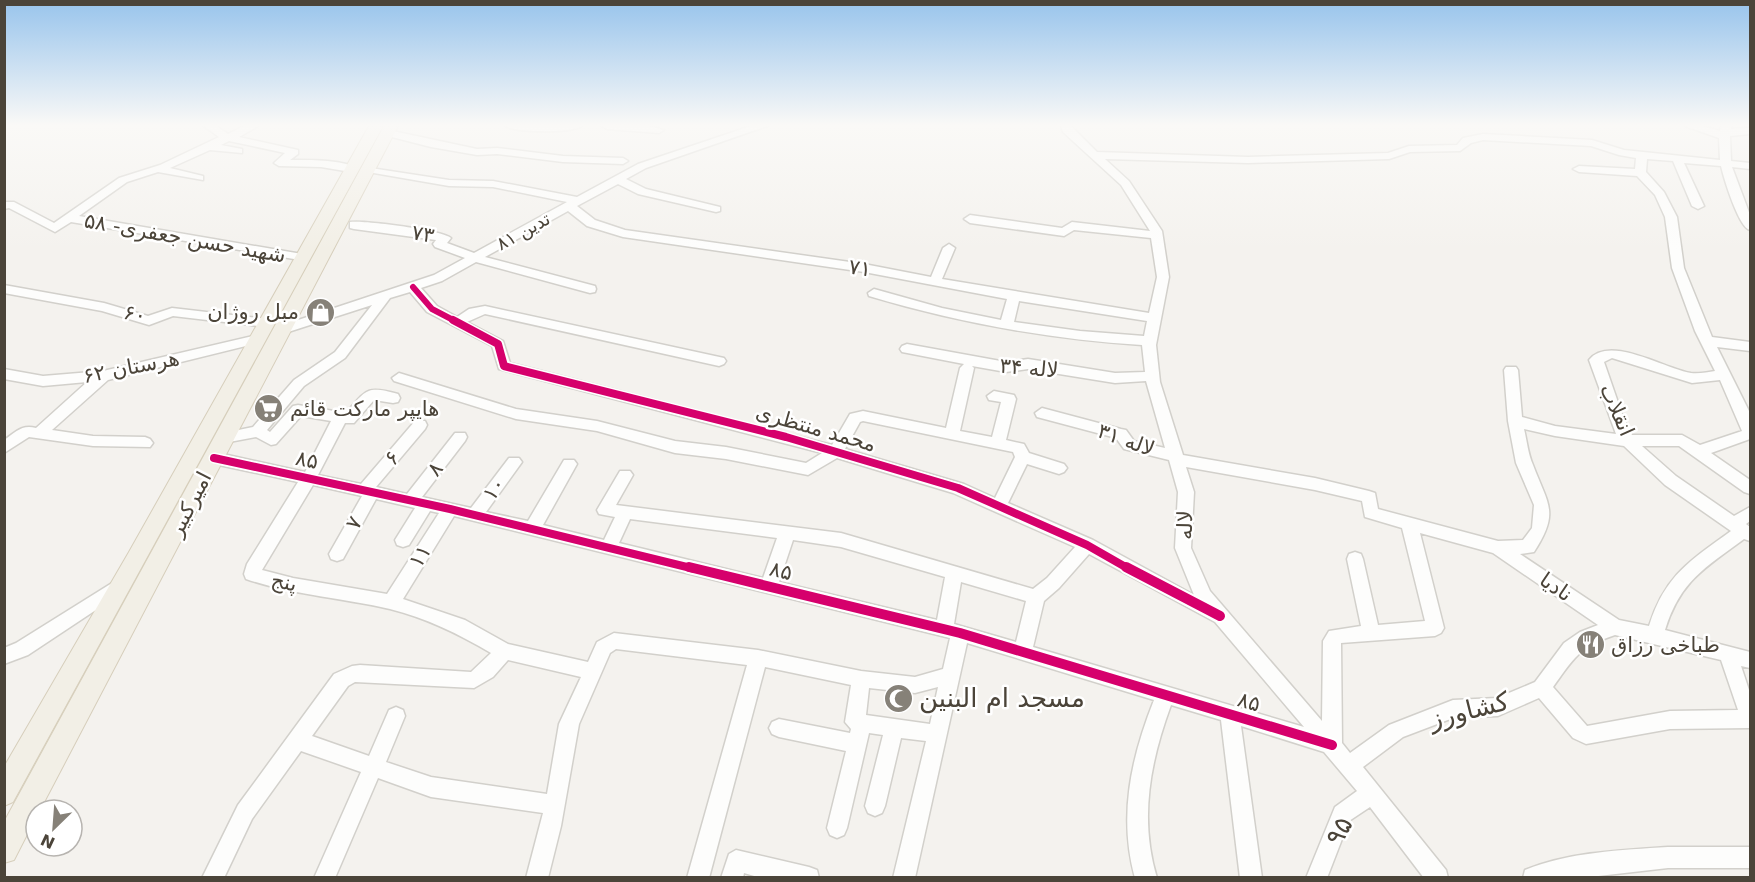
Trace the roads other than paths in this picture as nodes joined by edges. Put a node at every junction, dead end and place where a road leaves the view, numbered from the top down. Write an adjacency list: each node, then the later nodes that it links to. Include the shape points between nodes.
1 (162, 167): 8 (street)
2 (346, 167): 9 (street, ۷۱)
3 (640, 167): 14 (street, تدین ۸۱)
4 (1108, 167): 27 (street, لاله, via 1125,183)
5 (1641, 167): 11 (street)
6 (1681, 167): 20 (street)
7 (1727, 167): 21 (street, via 1729,181)
8 (158, 169): 12 (street); 23 (street, via 123,180)
9 (360, 169): 18 (street, ۷۱, via 448,183 493,184); 29 (main road, امیرکبیر); 41 (main road, امیرکبیر)
10 (1579, 169): 11 (street)
11 (1640, 173): 42 (street, via 1660,194 1671,217 1678,268)
12 (182, 175): 13 (street); 15 (street)
13 (199, 178)
14 (618, 179): 17 (street, via 642,192); 18 (street, تدین ۸۱)
15 (169, 186)
16 (696, 188): 17 (street)
17 (684, 202): 22 (street)
18 (573, 204): 30 (street, تدین ۸۱); 31 (street, ۷۱, via 591,223 623,233)
19 (4, 206): 23 (street, via 10,204 55,228)
20 (1698, 206)
21 (1746, 207): 26 (street)
22 (716, 209)
23 (69, 218): 29 (street, شهید حسن جعفری- ۵۸)
24 (970, 219): 27 (street, via 1064,232 1072,226)
25 (354, 225): 30 (street, ۷۳, via 445,238 439,244)
26 (1750, 227)
27 (1157, 236): 38 (street, لاله, via 1163,277)
28 (949, 248): 31 (street)
29 (302, 258): 41 (main road, امیرکبیر)
30 (475, 258): 32 (street, تدین ۸۱); 34 (street)
31 (935, 282): 37 (street, ۷۱)
32 (413, 287): 36 (street, تدین ۸۱); 39 (street, محمد منتظری, via 432,309)
33 (4, 289): 41 (street, ۶۰, via 104,307 149,321 172,312)
34 (590, 289)
35 (874, 293): 40 (street, via 946,314)
36 (385, 296): 41 (street, تدین ۸۱); 60 (street, via 340,355 298,383)
37 (1014, 296): 38 (street, ۷۱); 40 (street)
38 (1156, 318): 43 (street, لاله)
39 (457, 322): 46 (street, via 484,310); 71 (street, محمد منتظری, via 498,344 504,366)
40 (1007, 324): 43 (street, via 1086,338)
41 (268, 331): 51 (street, هرستان ۶۲); 65 (main road, امیرکبیر); 93 (main road, امیرکبیر)
42 (1707, 340): 44 (street); 50 (street)
43 (1150, 341): 52 (street, لاله)
44 (1750, 346)
45 (907, 349): 52 (street, لاله ۳۴, via 1006,367 1028,364 1114,378)
46 (719, 361)
47 (967, 368): 62 (street)
48 (1510, 370): 58 (street)
49 (4, 374): 51 (street, هرستان ۶۲, via 42,381)
50 (1724, 375): 63 (street); 66 (street, انقلاب, via 1692,378 1611,353 1596,360)
51 (103, 376): 61 (street)
52 (1152, 376): 74 (street, لاله)
53 (399, 378): 71 (street, via 516,414 597,426 675,447 808,469)
54 (994, 396): 68 (street, via 1008,399)
55 (393, 398): 57 (street, via 371,394 349,420)
56 (1042, 414): 74 (street, لاله ۳۱, via 1121,434 1129,445)
57 (340, 418): 60 (street, via 298,410 271,440); 79 (street)
58 (1515, 421): 66 (street); 97 (street, via 1524,463 1542,505 1540,529 1528,547)
59 (420, 425): 81 (street, ۶)
60 (258, 432): 65 (street)
61 (39, 434): 67 (street); 69 (street, via 27,431)
62 (952, 434): 68 (street); 71 (street, via 859,416)
63 (1750, 434): 70 (street)
64 (460, 437): 82 (street, ۸)
65 (224, 438): 73 (main road, امیرکبیر)
66 (1628, 441): 70 (street, via 1682,440); 90 (street, انقلاب, via 1676,485)
67 (146, 443)
68 (998, 444): 72 (street, via 1019,448)
69 (4, 448)
70 (1698, 451): 80 (street)
71 (835, 452): 83 (street, محمد منتظری, via 958,488)
72 (1023, 457): 77 (street); 83 (street)
73 (214, 458): 79 (street, ۸۵); 91 (main road, امیرکبیر)
74 (1177, 458): 88 (street, لاله ۳۱, via 1370,497 1371,513); 107 (street, لاله, via 1186,492 1183,548 1203,595)
75 (514, 462): 87 (street, ۱۰)
76 (569, 464): 89 (street)
77 (1059, 468)
78 (625, 475): 85 (street, via 605,510)
79 (309, 478): 81 (street, ۸۵); 106 (street, پنج, via 252,574)
80 (1750, 488)
81 (368, 491): 82 (street, ۸۵); 98 (street, ۷)
82 (418, 502): 84 (street, ۸۵); 94 (street, ۸)
83 (999, 506): 95 (street, محمد منتظری)
84 (450, 509): 87 (street, ۸۵); 106 (street, ۱۱)
85 (625, 513): 92 (street); 96 (street)
86 (1750, 513): 90 (street)
87 (475, 515): 89 (street, ۸۵)
88 (1409, 523): 97 (street); 110 (street, via 1435,627)
89 (532, 529): 96 (street, ۸۵)
90 (1743, 530): 111 (street, via 1691,569 1665,602)
91 (176, 533): 93 (main road); 100 (main road, امیرکبیر)
92 (787, 533): 102 (street, via 841,540); 104 (street)
93 (151, 534): 99 (main road, امیرکبیر)
94 (403, 540)
95 (1087, 545): 105 (street); 107 (street, محمد منتظری)
96 (608, 548): 104 (street, ۸۵)
97 (1498, 548): 108 (street, نادیا)
98 (337, 555)
99 (137, 558): 100 (main road); 103 (main road, امیرکبیر)
100 (163, 558): 140 (main road, امیرکبیر)
101 (1355, 560): 110 (street)
102 (954, 572): 105 (street); 109 (street)
103 (123, 584): 115 (street, via 22,649); 132 (main road, امیرکبیر)
104 (769, 587): 109 (street, ۸۵)
105 (1036, 597): 113 (street)
106 (391, 602): 112 (street, via 459,625)
107 (1220, 616): 131 (street, لاله)
108 (1615, 627): 111 (street); 121 (street, via 1586,637 1570,649)
109 (952, 631): 113 (street, ۸۵); 119 (street)
110 (1371, 633): 131 (street, via 1335,636 1332,641)
111 (1655, 635): 114 (street)
112 (504, 651): 118 (street); 129 (street, via 474,680 352,674 341,680)
113 (1023, 652): 122 (street, ۸۵)
114 (1728, 654): 117 (street); 121 (street, via 1750,719 1670,720 1586,735)
115 (4, 656)
116 (758, 658): 118 (street, via 614,641 603,648); 120 (street); 145 (street)
117 (1750, 660)
118 (592, 671): 137 (street, via 569,724)
119 (951, 675): 120 (street, via 915,685); 128 (street)
120 (861, 679): 125 (street, via 855,722)
121 (1542, 688): 133 (street, کشاورز, via 1498,707 1453,709 1396,730)
122 (1165, 696): 123 (street, ۸۵); 149 (street, via 1150,732 1137,809 1138,846)
123 (1230, 715): 131 (street, ۸۵); 150 (street)
124 (396, 716): 134 (street)
125 (862, 723): 127 (street); 130 (street)
126 (779, 728): 130 (street)
127 (894, 728): 128 (street); 138 (street)
128 (938, 734): 148 (street)
129 (297, 741): 134 (street); 142 (street, via 245,812)
130 (857, 744): 139 (street)
131 (1332, 745): 133 (street, لاله)
132 (12, 761): 135 (main road, امیرکبیر)
133 (1349, 765): 136 (street, لاله)
134 (371, 768): 137 (street, via 430,787); 143 (street)
135 (4, 793)
136 (1372, 793): 151 (street, ۹۵, via 1342,814); 152 (street, لاله)
137 (555, 805): 144 (street)
138 (874, 806)
139 (837, 828)
140 (4, 850)
141 (1750, 858): 153 (street, via 1697,856 1570,867)
142 (212, 878)
143 (324, 878)
144 (537, 878)
145 (698, 878)
146 (732, 878): 147 (street, via 736,861)
147 (809, 878)
148 (904, 878)
149 (1146, 878)
150 (1251, 878)
151 (1316, 878)
152 (1438, 878)
153 (1533, 878)

